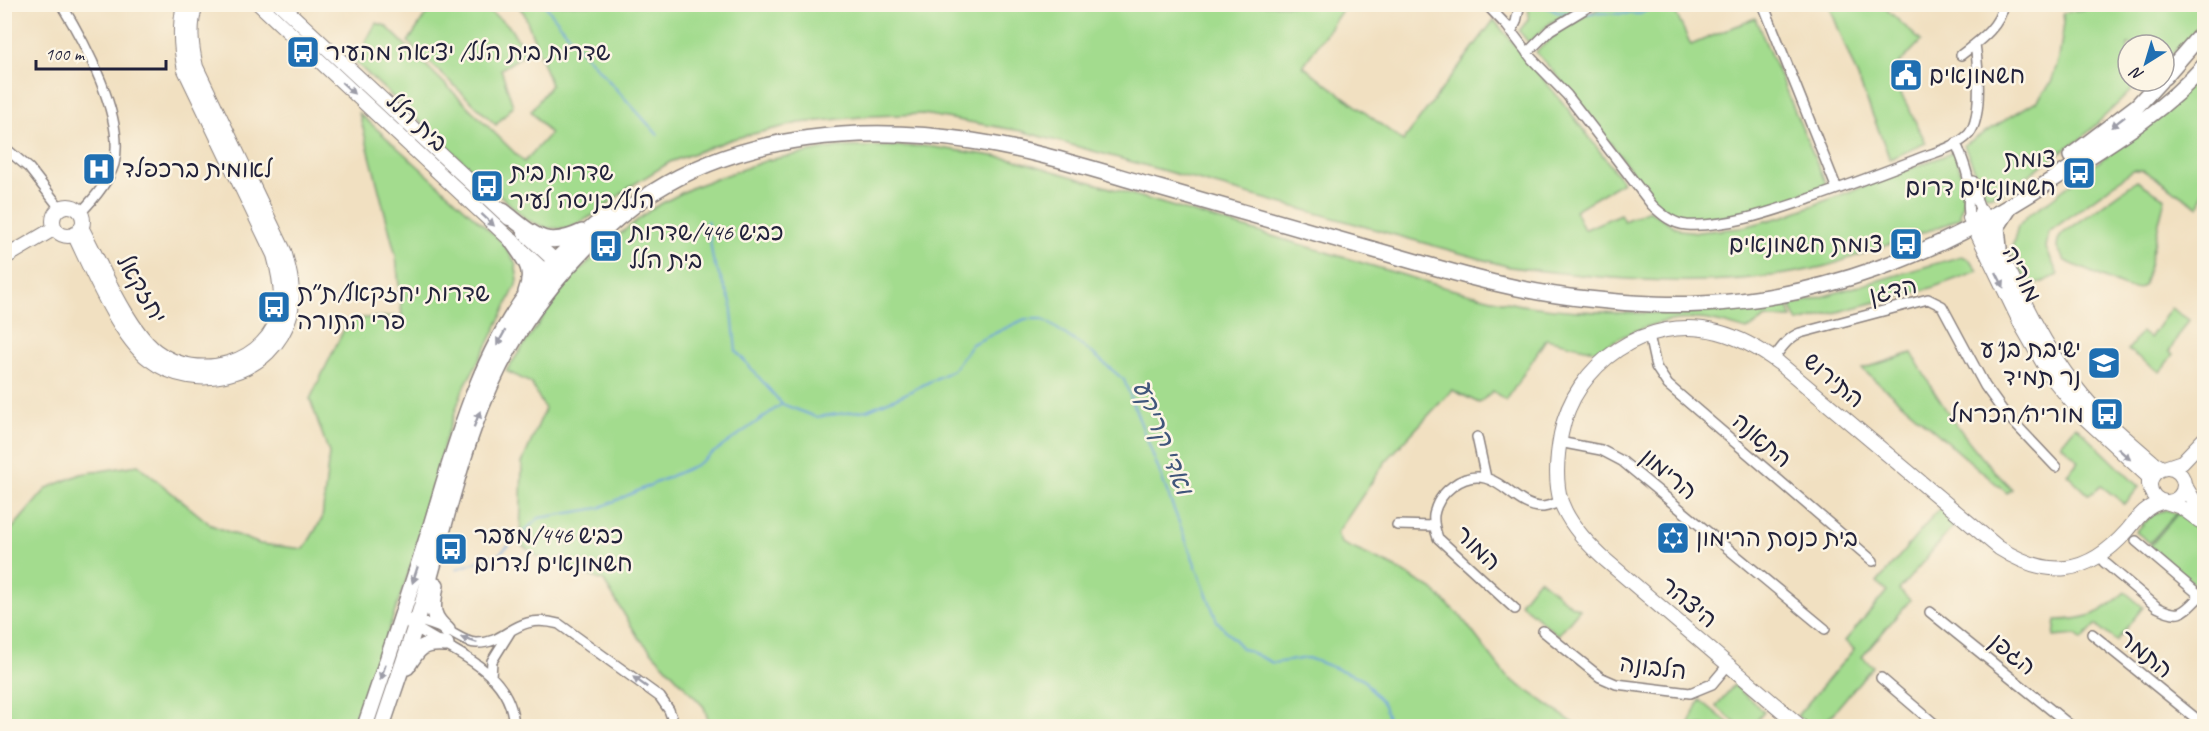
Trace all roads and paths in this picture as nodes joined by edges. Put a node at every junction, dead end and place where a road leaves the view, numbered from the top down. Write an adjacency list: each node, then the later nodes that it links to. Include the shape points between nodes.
1 (61, 4): 27 (street, via 82,38 107,100 115,133 114,163)
2 (184, 4): 21 (street, via 180,44 185,70)
3 (196, 4): 21 (street, via 191,43 196,67)
4 (259, 4): 30 (street, בית הלל, one-way to 30)
5 (280, 4): 25 (street, בית הלל)
6 (1486, 4): 12 (street)
7 (1520, 4): 12 (street)
8 (1593, 4): 14 (street, via 1550,30)
9 (1763, 4): 22 (street)
10 (2004, 4): 13 (street, via 1996,24)
11 (2205, 31): 16 (main road)
12 (1511, 32): 14 (street)
13 (1975, 44): 15 (street); 19 (street, via 1979,75 1974,124)
14 (1527, 53): 22 (street, via 1567,95 1652,205 1672,221 1699,225 1740,220)
15 (1961, 55)
16 (2176, 64)
17 (2205, 66): 23 (main road, via 2158,111)
18 (2149, 93): 26 (main road, one-way to 26, via 2101,135)
19 (1956, 143): 22 (street); 26 (street, via 1973,182)
20 (4, 147): 24 (street, via 29,168)
21 (232, 157): 27 (street, יחזקאל, via 281,284 279,311 270,333 248,361 201,367 170,360 156,351 137,333)
22 (1837, 189)
23 (2014, 204): 26 (main road); 31 (main road, via 1997,227)
24 (60, 208): 27 (street, via 71,206); 29 (street, via 53,217)
25 (502, 211): 28 (main road, via 533,234 553,241); 33 (street, בית הלל)
26 (1978, 219): 28 (main road, via 1887,256 1794,284 1698,296 1587,291 1442,261 1062,152 979,134 881,125 794,132 735,146 664,177); 31 (street, מוריה); 34 (main road, via 1899,261 1796,292 1699,304 1586,299 1524,289 1440,268 1060,160 977,141 881,133 796,140 738,153 689,174 651,194 623,215); 45 (street, מוריה, one-way to 45, via 2032,345 2050,375 2084,417 2149,477)
27 (78, 225): 29 (street, via 61,234)
28 (596, 225): 33 (main road)
29 (55, 228): 32 (street)
30 (512, 242): 33 (street, בית הלל); 35 (main road, via 531,274)
31 (1999, 248): 42 (street, מוריה, via 2043,339 2072,382 2109,424)
32 (4, 258)
33 (550, 267): 34 (street); 35 (main road)
34 (560, 277): 49 (main road, one-way to 34, via 492,383 524,324)
35 (522, 302): 60 (main road, one-way to 60, via 468,406)
36 (1649, 335): 37 (street, התירוש, via 1682,329 1717,331 1750,344); 39 (street, התירוש, via 1628,343 1590,373 1565,414); 56 (street, התאנה, via 1656,367 1668,386)
37 (1773, 359): 41 (street, הדגן, via 1785,342 1800,333 1928,299 1934,301 1942,306 2003,411); 55 (street, התירוש, via 1999,548 2020,561 2063,568)
38 (1477, 436): 43 (street)
39 (1559, 442): 46 (street, התירוש); 62 (street, הרימון, via 1601,450 1622,461)
40 (2202, 442): 42 (street, via 2182,462); 44 (street, via 2189,463)
41 (2056, 467)
42 (2164, 468): 44 (street, via 2177,471); 45 (street, via 2153,475)
43 (1486, 478): 46 (street, via 1532,505 1543,507); 53 (street, המור, via 1465,479 1444,493 1434,515)
44 (2184, 482): 47 (street, via 2178,498); 48 (street)
45 (2150, 488): 47 (street, via 2153,496); 50 (street, התירוש)
46 (1561, 502): 66 (street, היצהר, via 1589,545)
47 (2164, 502): 50 (street, התירוש, via 2153,504); 51 (street, via 2181,507)
48 (2205, 510)
49 (447, 513): 60 (main road); 65 (main road, via 432,606)
50 (2139, 515): 55 (street, התירוש)
51 (2205, 524)
52 (1397, 525): 53 (street)
53 (1434, 526): 58 (street, המור, via 1437,538)
54 (2136, 541): 57 (street)
55 (2101, 555): 57 (street, via 2104,562 2166,612 2182,613)
56 (1873, 561)
57 (2202, 598)
58 (1515, 609)
59 (1930, 612): 76 (street, הגפן)
60 (411, 622): 65 (street); 65 (street); 69 (main road); 70 (main road, one-way to 70)
61 (516, 626): 65 (street, one-way to 65, via 478,643); 67 (street, via 497,650); 73 (street, one-way to 61, via 660,697 566,628 541,620)
62 (1825, 629)
63 (1543, 631): 66 (street, הלבונה, via 1600,677 1616,684 1690,693 1712,684)
64 (2092, 634): 77 (street, התמר)
65 (447, 637): 67 (street); 69 (main road, via 415,653)
66 (1728, 665): 74 (street, היצהר)
67 (491, 677): 72 (street, via 510,706)
68 (1881, 678): 75 (street)
69 (395, 687): 71 (main road)
70 (364, 726)
71 (382, 726)
72 (514, 726)
73 (675, 726)
74 (1800, 726)
75 (1937, 726)
76 (2071, 726)
77 (2205, 726)

